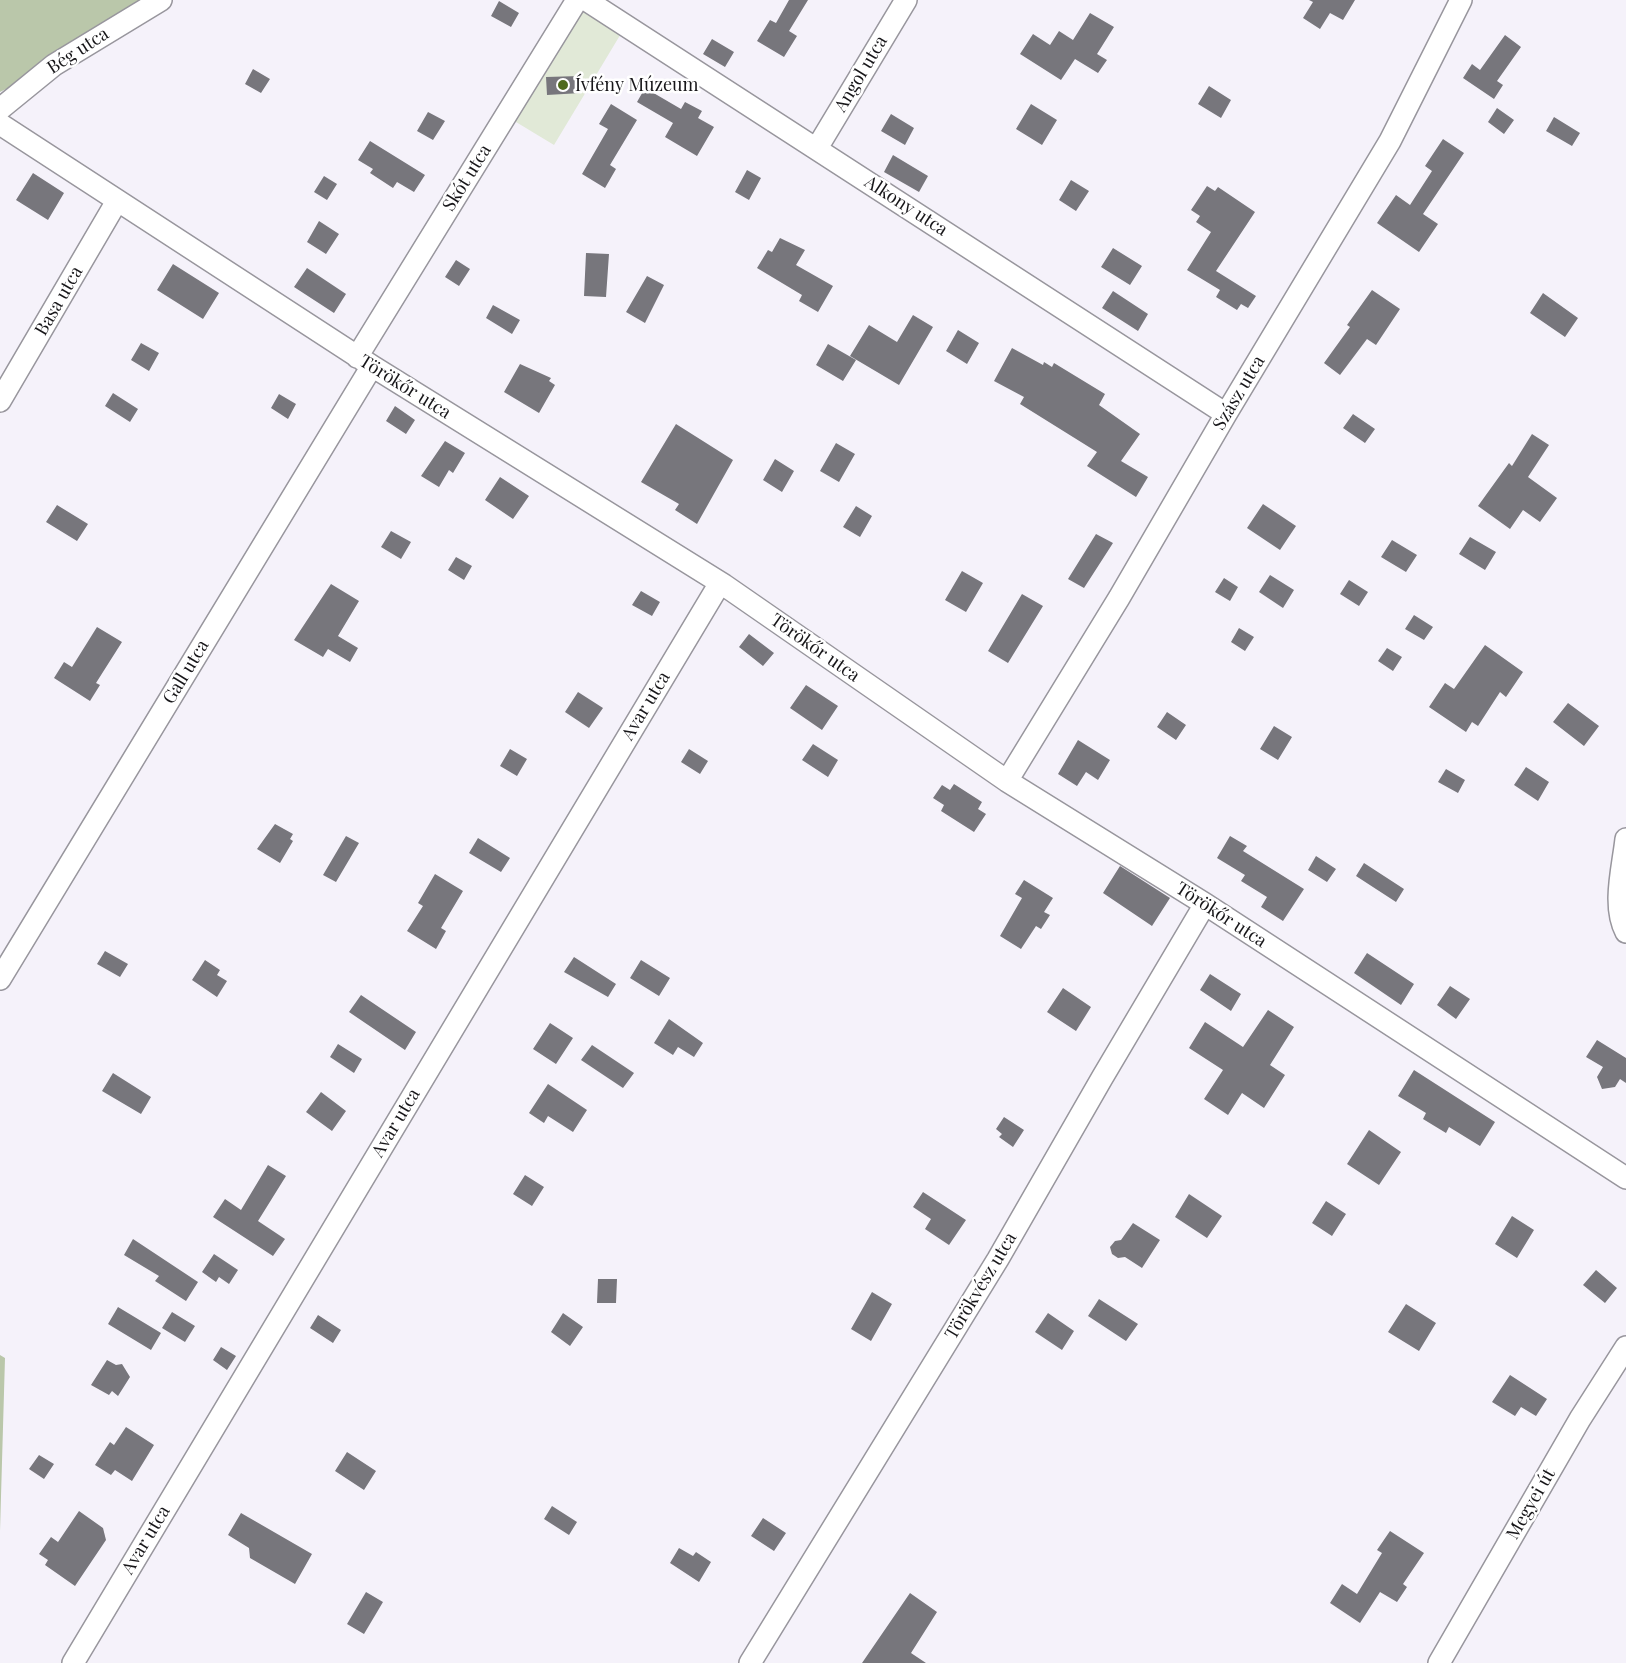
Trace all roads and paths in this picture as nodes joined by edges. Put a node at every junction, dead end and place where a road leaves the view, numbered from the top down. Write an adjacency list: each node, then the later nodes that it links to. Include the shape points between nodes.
1 (161, 0): 6 (street, Bég utca, via 54,64)
2 (577, 0): 10 (street, Skót utca)
3 (586, 0): 8 (street, Alkony utca)
4 (906, 0): 8 (street, Angol utca)
5 (1461, 0): 12 (street, Szász utca, via 1390,141)
6 (0, 109)
7 (0, 124): 9 (street, Törökőr utca)
8 (817, 148): 12 (street, Alkony utca)
9 (117, 201): 10 (street, Törökőr utca); 11 (street, Basa utca)
10 (365, 361): 13 (street, Törökőr utca); 18 (street, Gall utca)
11 (0, 401)
12 (1226, 414): 14 (street, Szász utca)
13 (720, 583): 14 (street, Törökőr utca); 21 (street, Avar utca)
14 (1006, 781): 16 (street, Törökőr utca)
15 (1626, 839): 17 (street, via 1620,905)
16 (1206, 904): 19 (street, Törökőr utca); 22 (street, Törökvész utca, via 998,1259)
17 (1626, 932)
18 (0, 979)
19 (1626, 1178)
20 (1626, 1347): 23 (street, Megyei út)
21 (73, 1663)
22 (750, 1663)
23 (1439, 1663)

